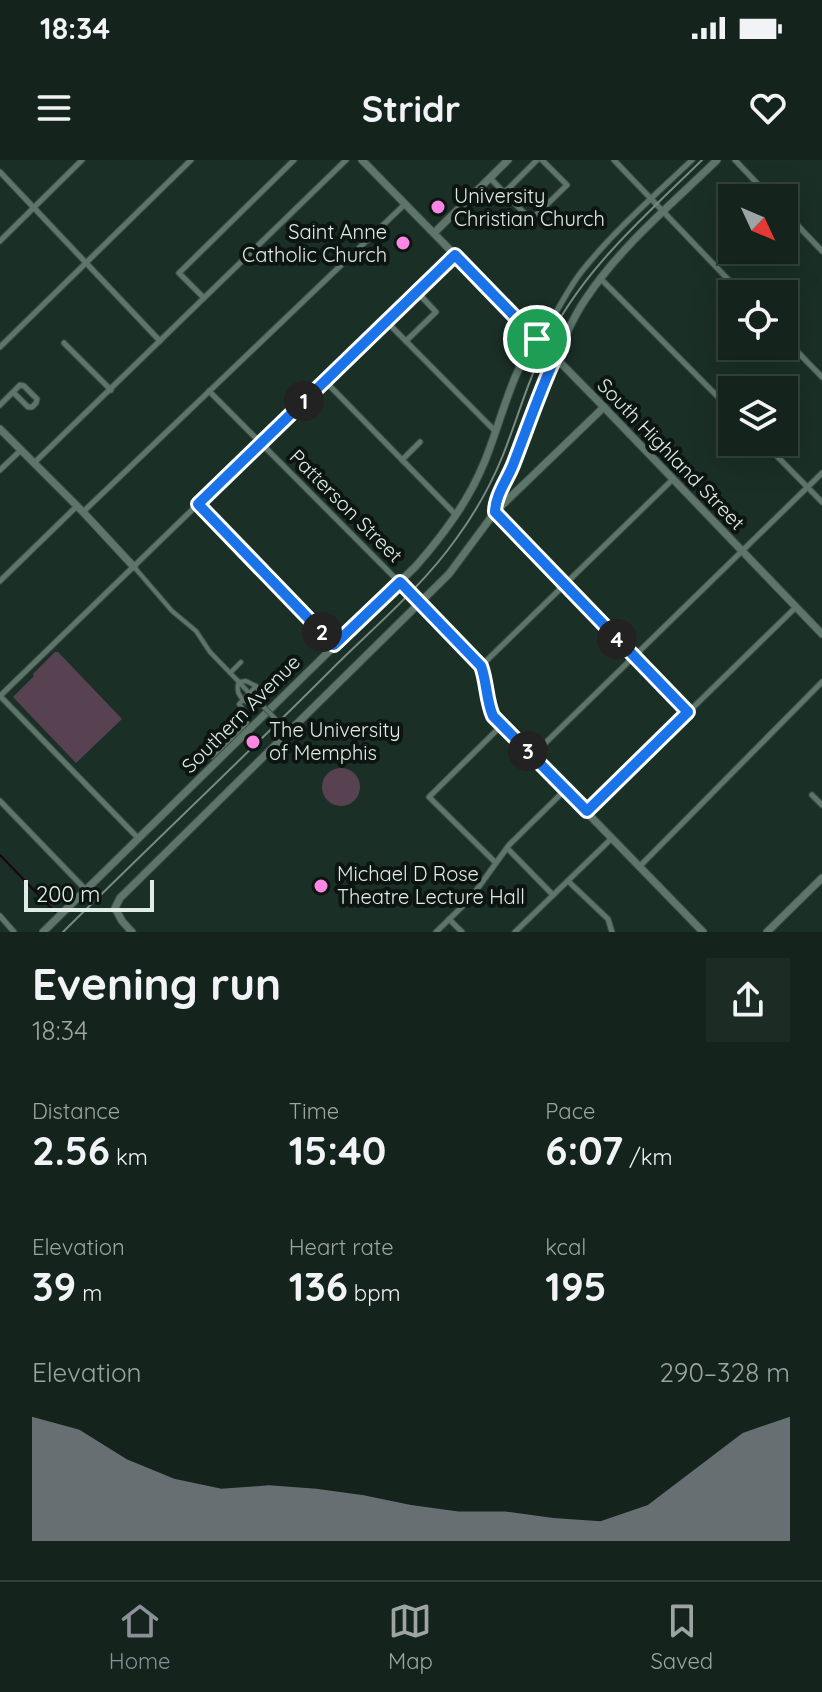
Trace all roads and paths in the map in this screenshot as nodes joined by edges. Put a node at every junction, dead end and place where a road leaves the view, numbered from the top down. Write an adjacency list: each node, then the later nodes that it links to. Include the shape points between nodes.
1 (82, 160): 18 (street)
2 (191, 160): 25 (street)
3 (294, 160): 29 (street, via 179,273)
4 (346, 160): 29 (street)
5 (362, 160): 17 (street, South Highland Street)
6 (508, 160): 13 (street)
7 (540, 160): 15 (street); 15 (street, via 567,185 531,220)
8 (614, 160): 16 (street)
9 (692, 160): 16 (street, Southern Avenue)
10 (717, 160): 19 (street)
11 (735, 160): 14 (street)
12 (0, 172): 18 (street)
13 (490, 178): 15 (street); 21 (street)
14 (758, 184)
15 (504, 193)
16 (652, 199): 19 (street); 31 (street, Southern Avenue, via 584,268)
17 (405, 204): 21 (street, South Highland Street); 41 (street)
18 (33, 207): 22 (street); 25 (street)
19 (663, 213): 26 (street); 27 (street)
20 (798, 226): 23 (street)
21 (434, 233): 24 (street, South Highland Street)
22 (0, 241)
23 (822, 251)
24 (455, 255): 28 (street); 31 (street, South Highland Street)
25 (86, 262): 32 (street); 35 (street)
26 (601, 279): 37 (street); 43 (street)
27 (728, 280)
28 (417, 292): 30 (street); 33 (street, via 436,312)
29 (204, 298): 32 (street)
30 (387, 321): 33 (street); 39 (street)
31 (537, 339): 37 (street, South Highland Street); 47 (street, Southern Avenue, via 524,357)
32 (160, 341): 40 (street)
33 (406, 341): 47 (street)
34 (64, 343): 40 (street)
35 (0, 347)
36 (798, 352): 38 (street)
37 (555, 358): 45 (street, South Highland Street); 61 (street)
38 (822, 377)
39 (325, 381): 49 (street); 52 (street)
40 (111, 390): 53 (street)
41 (209, 391): 49 (street, Patterson Street); 60 (street)
42 (13, 392): 42 (street, via 24,386 36,403 28,407); 44 (street)
43 (718, 397)
44 (0, 405)
45 (604, 407): 56 (street, South Highland Street); 61 (street)
46 (0, 429): 50 (street)
47 (496, 432): 62 (street, Southern Avenue)
48 (420, 442): 52 (street)
49 (260, 443): 59 (street); 66 (street, Patterson Street)
50 (21, 450): 53 (street); 54 (street)
51 (777, 456): 57 (street)
52 (402, 460): 62 (street)
53 (34, 464): 60 (street)
54 (0, 470)
55 (822, 473): 57 (street)
56 (672, 480): 63 (street, South Highland Street); 67 (street)
57 (808, 487): 58 (street); 63 (street)
58 (822, 502)
59 (198, 504): 64 (street); 71 (street)
60 (80, 509): 64 (street); 65 (street)
61 (495, 512): 67 (street); 68 (street)
62 (456, 515): 66 (street, Southern Avenue)
63 (741, 551): 69 (street, South Highland Street); 72 (street)
64 (134, 567): 75 (street); 81 (street)
65 (0, 581)
66 (400, 582): 68 (street, Patterson Street); 71 (street, Southern Avenue)
67 (566, 584): 72 (street); 74 (street)
68 (420, 603): 74 (street, Patterson Street); 108 (street, via 120,898 115,908)
69 (796, 607): 70 (street, South Highland Street); 84 (street)
70 (822, 634)
71 (334, 645): 95 (street, Southern Avenue)
72 (634, 658): 84 (street); 88 (street)
73 (241, 662): 75 (street)
74 (481, 666): 86 (street, via 489,707)
75 (230, 673): 76 (street)
76 (239, 682): 78 (street); 80 (street); 82 (street)
77 (822, 682): 99 (street)
78 (256, 686): 80 (street); 83 (street)
79 (268, 692): 83 (street)
80 (249, 693): 82 (street)
81 (0, 696): 95 (street)
82 (243, 700): 83 (street); 89 (street, via 239,704 247,723)
83 (259, 702): 85 (street); 87 (street, bridge)
84 (688, 712): 94 (street)
85 (248, 713)
86 (502, 725): 88 (street); 98 (street, via 429,797)
87 (294, 738)
88 (533, 755): 90 (street)
89 (212, 757)
90 (566, 789): 94 (street); 97 (street)
91 (812, 795): 93 (street)
92 (0, 801): 102 (street)
93 (822, 805)
94 (587, 811): 96 (street)
95 (138, 838): 102 (street, Southern Avenue)
96 (612, 838): 99 (street); 101 (street)
97 (507, 848): 98 (street); 103 (street)
98 (495, 862): 105 (street)
99 (639, 867): 113 (street)
100 (822, 878): 114 (street)
101 (568, 881): 103 (street); 112 (street, via 608,919)
102 (85, 889): 107 (street, Southern Avenue)
103 (553, 895): 111 (street)
104 (0, 916): 106 (street)
105 (449, 919): 109 (street); 110 (street)
106 (14, 932)
107 (43, 932)
108 (132, 932)
109 (436, 932)
110 (462, 932)
111 (515, 932)
112 (612, 932)
113 (703, 932)
114 (767, 932)

